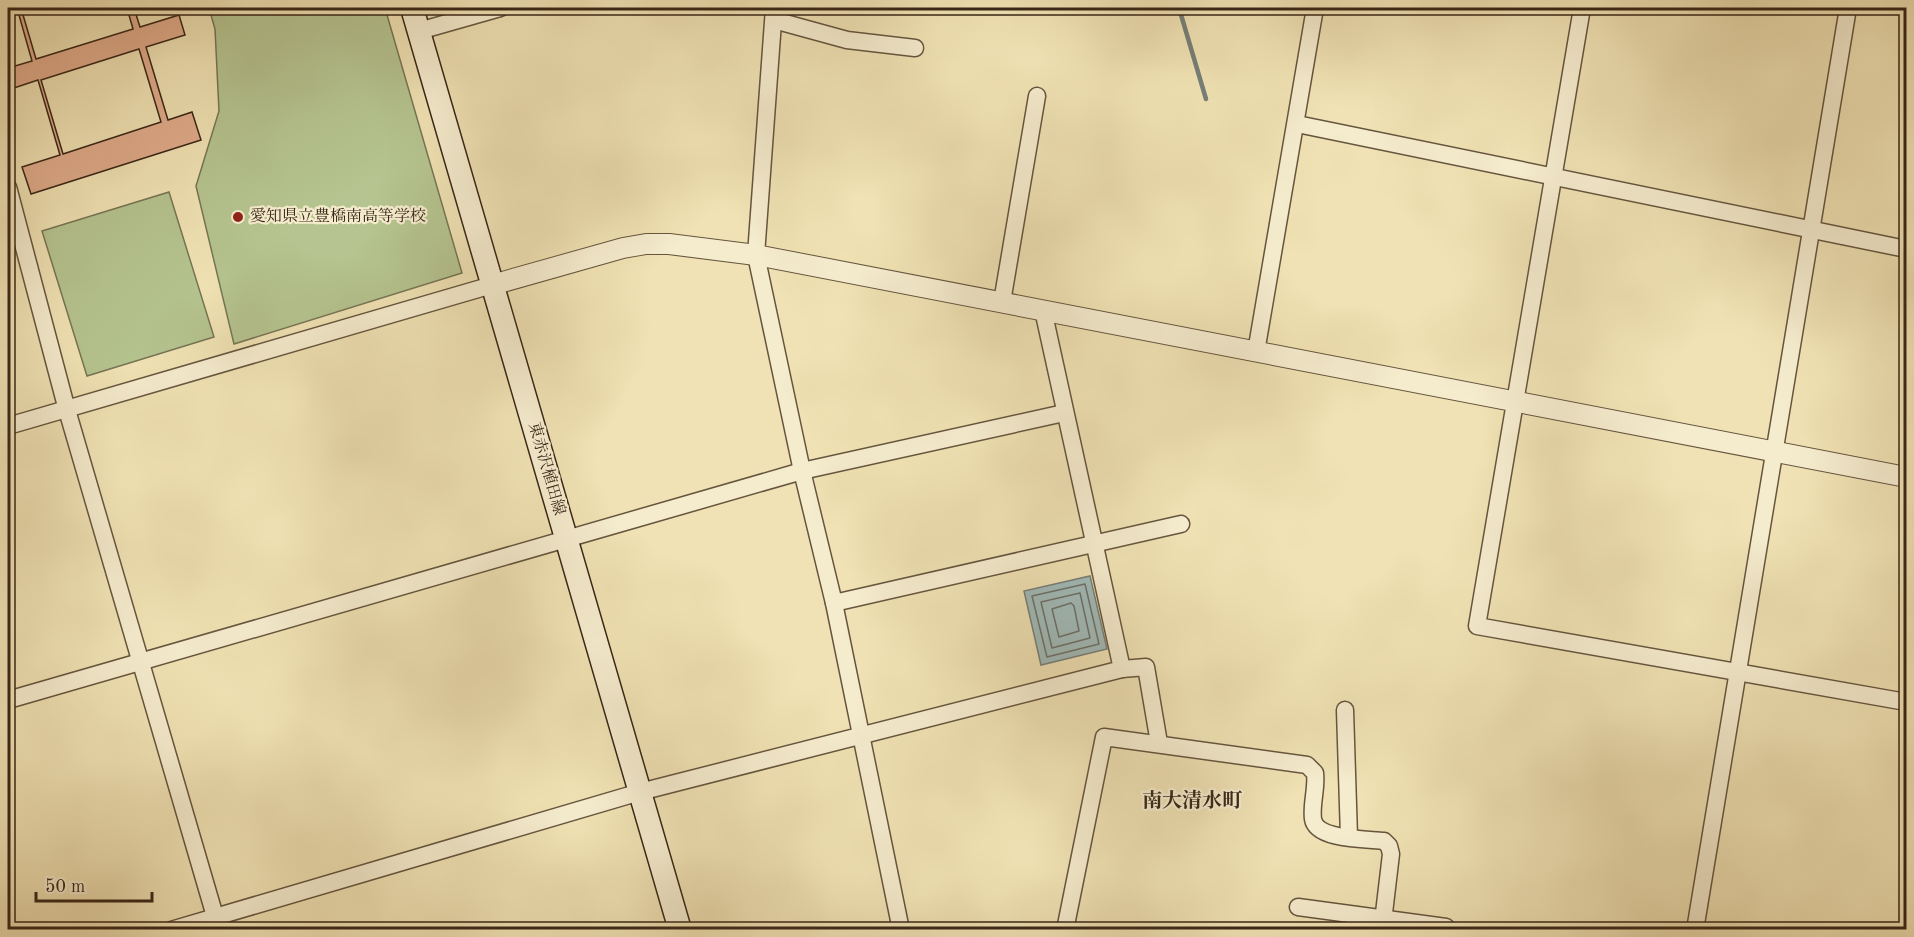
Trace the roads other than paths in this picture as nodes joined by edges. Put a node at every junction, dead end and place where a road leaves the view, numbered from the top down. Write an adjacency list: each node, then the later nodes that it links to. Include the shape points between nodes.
1 (412, 8): 7 (main road, 東赤沢植田線)
2 (500, 8): 7 (street)
3 (1315, 8): 10 (street)
4 (1582, 8): 11 (street)
5 (1848, 8): 13 (street)
6 (774, 14): 8 (street, via 847,40); 15 (street)
7 (419, 31): 16 (main road, 東赤沢植田線)
8 (915, 48)
9 (1037, 96): 17 (street)
10 (1297, 124): 11 (street); 19 (street)
11 (1552, 176): 13 (street); 20 (street)
12 (8, 187): 21 (street)
13 (1811, 229): 14 (street); 24 (street)
14 (1906, 249)
15 (756, 255): 16 (street, via 646,244); 17 (street); 25 (street)
16 (492, 285): 21 (street); 28 (main road, 東赤沢植田線)
17 (1002, 302): 18 (street)
18 (1043, 310): 19 (street); 22 (street)
19 (1256, 352): 20 (street)
20 (1516, 402): 24 (street); 33 (street, via 1477,626)
21 (67, 410): 23 (street); 31 (street)
22 (1064, 412): 25 (street); 29 (street)
23 (8, 426)
24 (1775, 451): 26 (street); 33 (street)
25 (802, 471): 28 (street); 30 (street)
26 (1906, 477)
27 (1181, 524): 29 (street)
28 (566, 537): 31 (street); 39 (main road, 東赤沢植田線)
29 (1093, 543): 30 (street); 32 (street)
30 (834, 603): 37 (street)
31 (142, 662): 34 (street); 42 (street)
32 (1122, 669): 37 (street); 38 (street, via 1146,667)
33 (1736, 672): 35 (street); 49 (street)
34 (8, 700)
35 (1906, 702)
36 (1345, 711): 40 (street)
37 (862, 735): 39 (street); 47 (street)
38 (1159, 743): 40 (street, via 1307,765 1315,773 1316,828 1326,834); 48 (street, via 1104,737)
39 (640, 792): 42 (street); 46 (main road, 東赤沢植田線)
40 (1348, 837): 43 (street, via 1384,841 1389,846)
41 (1298, 907): 43 (street)
42 (218, 923): 45 (street)
43 (1382, 924): 44 (street)
44 (1446, 927)
45 (171, 930)
46 (680, 930)
47 (901, 930)
48 (1065, 930)
49 (1695, 930)

